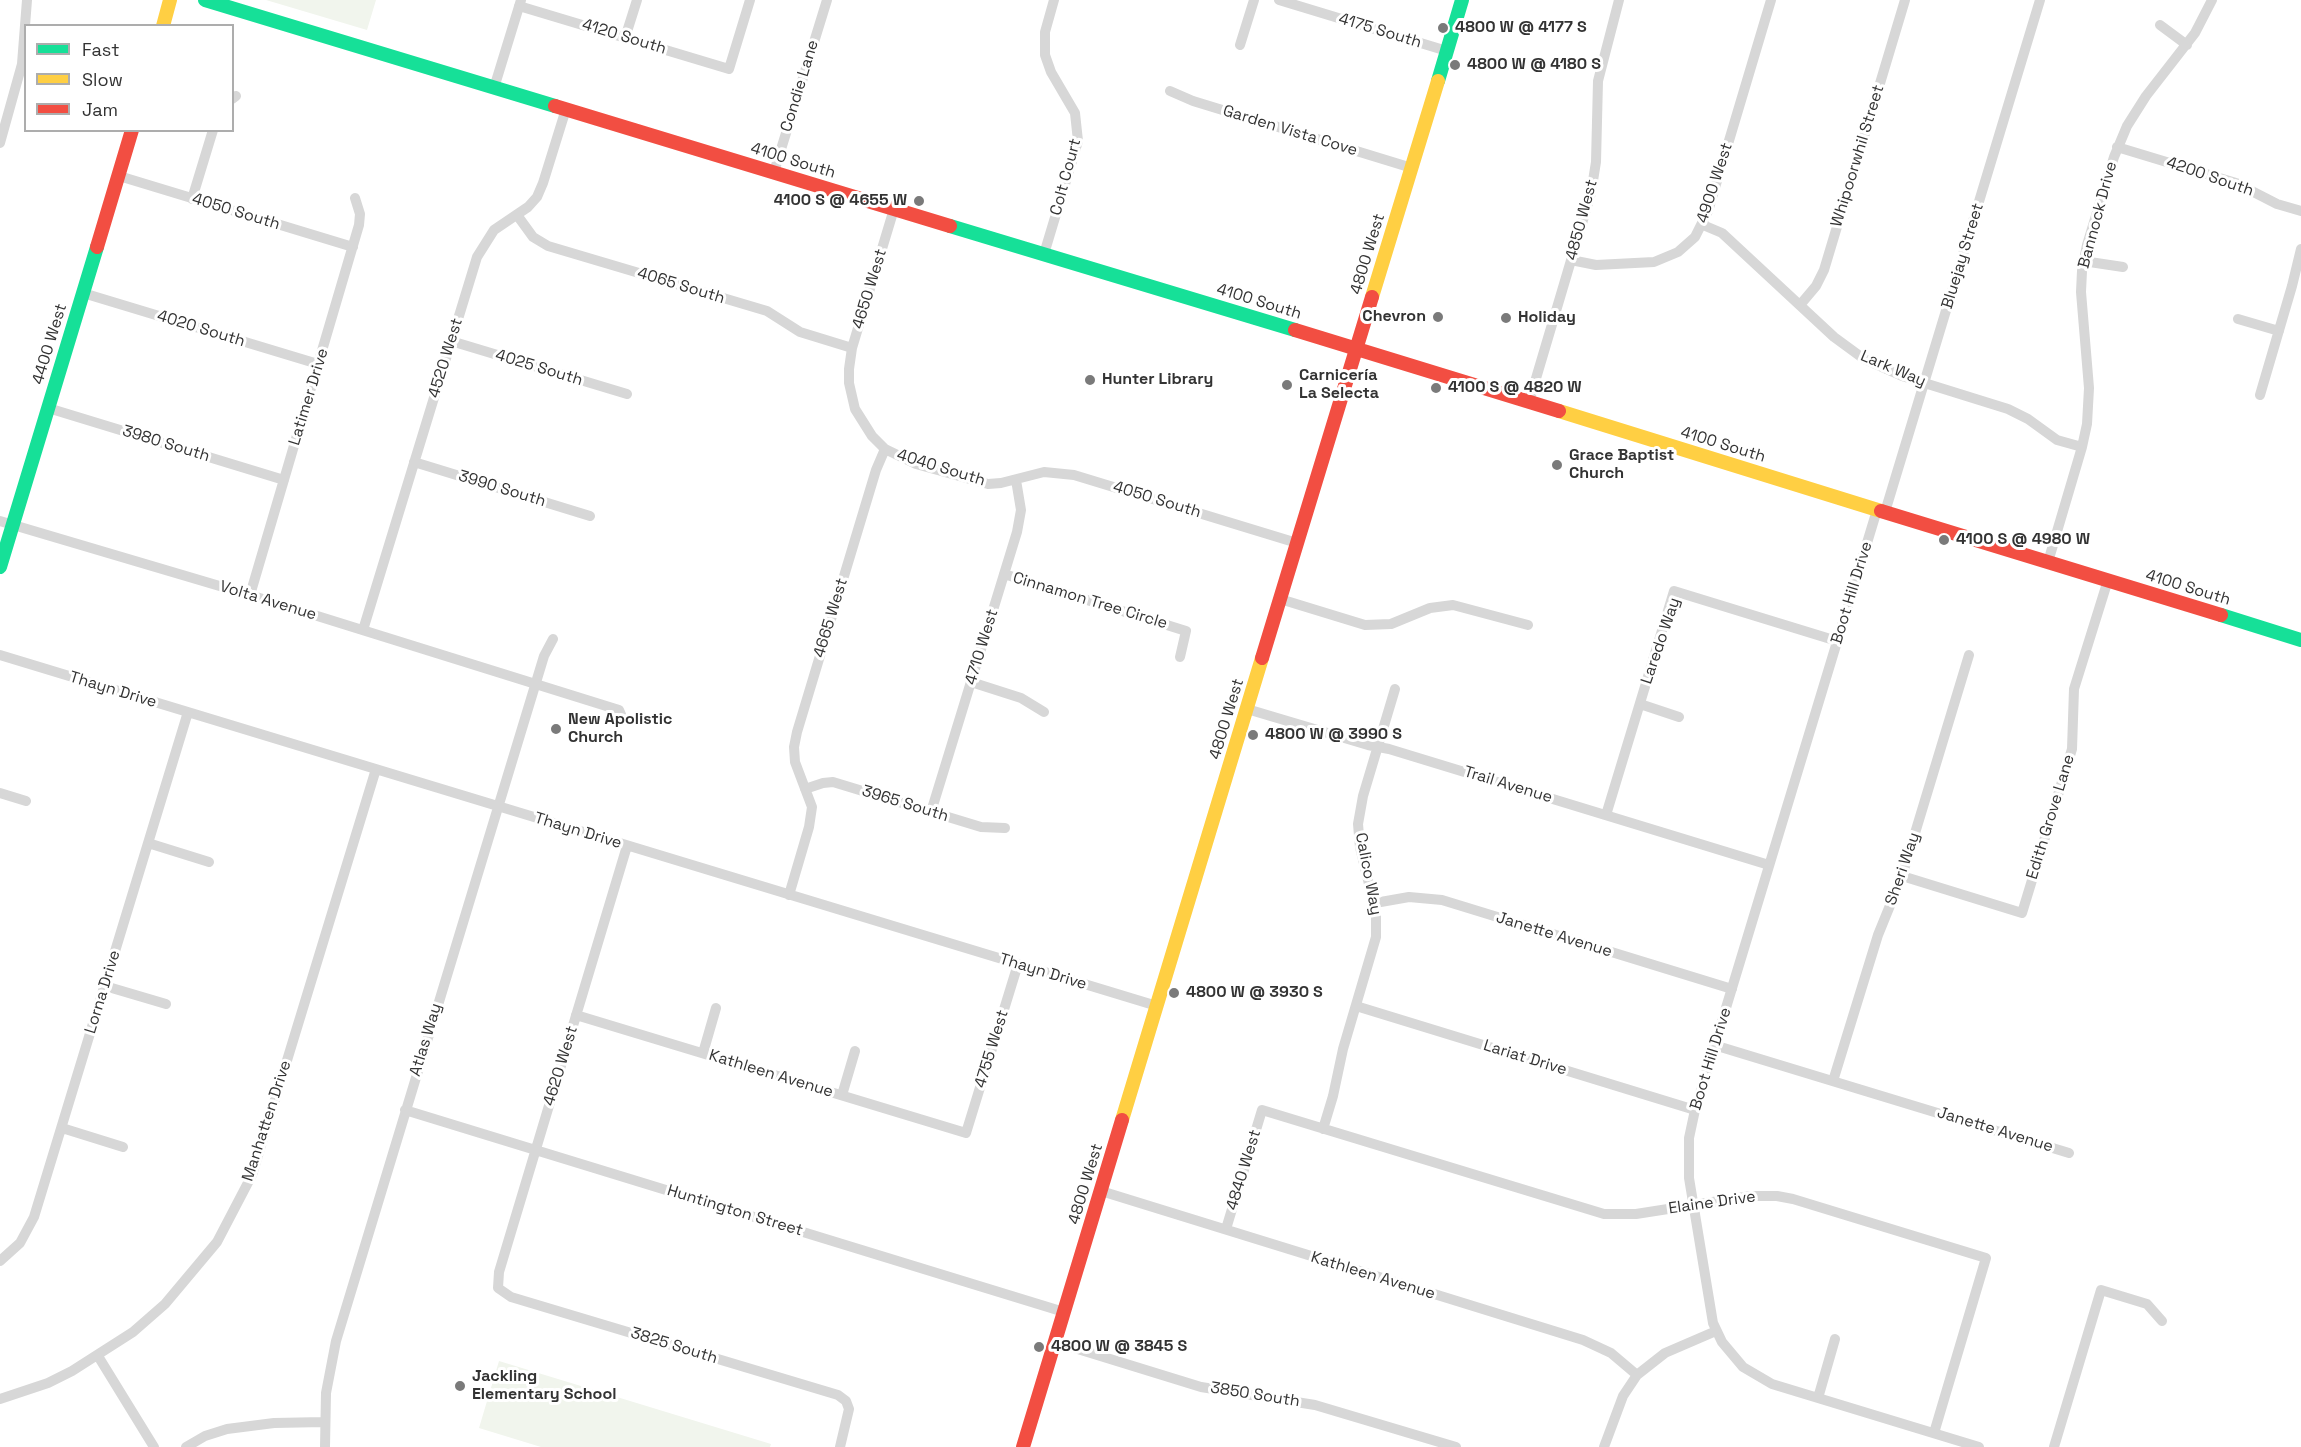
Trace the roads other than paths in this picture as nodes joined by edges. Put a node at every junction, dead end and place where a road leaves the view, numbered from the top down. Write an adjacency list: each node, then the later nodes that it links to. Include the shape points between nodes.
1 (27, 0): 17 (street)
2 (171, 0): 18 (main road)
3 (205, 0): 25 (main road, 4100 South)
4 (637, 0): 21 (street)
5 (750, 0): 21 (street, 4120 South, via 729,69)
6 (827, 0): 34 (street, Condie Lane)
7 (1054, 0): 44 (street, Colt Court, via 1045,32 1045,55 1075,113 1078,141)
8 (1254, 0): 22 (street)
9 (1279, 0): 24 (street, 4175 South)
10 (1462, 0): 24 (main road, 4800 West)
11 (1619, 0): 45 (street, 4850 West, via 1598,81 1593,182)
12 (1771, 0): 41 (street, 4900 West)
13 (1905, 0): 49 (street, Whipoorwhil Street, via 1824,270)
14 (2040, 0): 57 (street, Bluejay Street)
15 (2212, 0): 23 (street, Bannock Drive)
16 (520, 3): 21 (street, 4120 South); 25 (street)
17 (25, 24)
18 (165, 24)
19 (2160, 25): 23 (street)
20 (24, 38): 28 (street, via 22,64)
21 (625, 38)
22 (1240, 45)
23 (2187, 45): 32 (street, Bannock Drive, via 2139,105)
24 (1447, 51): 33 (main road, 4800 West)
25 (494, 88): 27 (main road, 4100 South)
26 (1170, 91): 33 (street, Garden Vista Cove)
27 (566, 109): 34 (main road, 4100 South); 40 (street, 4520 West, via 540,191 533,203)
28 (3, 121): 31 (street)
29 (131, 132): 35 (main road, 4400 West)
30 (212, 132): 37 (street)
31 (0, 143)
32 (2117, 147): 39 (street, 4200 South, via 2236,183 2277,204); 46 (street, Bannock Drive)
33 (1412, 168): 54 (main road, 4800 West)
34 (774, 172): 38 (main road, 4100 South)
35 (118, 176): 37 (street, 4050 South); 48 (main road, 4400 West)
36 (355, 198): 42 (street, Latimer Drive, via 360,219)
37 (192, 199): 42 (street, 4050 South)
38 (894, 209): 44 (main road, 4100 South); 53 (street, 4650 West)
39 (2301, 211)
40 (517, 215): 52 (street, 4520 West, via 494,230 480,250); 53 (street, 4065 South, via 533,237 548,246 767,311 800,332)
41 (1703, 225): 45 (street, 4900 West, via 1685,247 1662,260 1601,265); 49 (street, Lark Way, via 1722,233)
42 (353, 248): 55 (street, Latimer Drive)
43 (2301, 249): 51 (street)
44 (1044, 254): 54 (main road, 4100 South)
45 (1571, 260): 60 (street, 4850 West)
46 (2083, 261): 47 (street); 62 (street, Bannock Drive, via 2081,292 2089,400)
47 (2123, 267)
48 (83, 293): 55 (street, 4020 South); 61 (main road, 4400 West)
49 (1800, 305): 57 (street, Lark Way, via 1853,352 1875,365)
50 (2238, 319): 51 (street)
51 (2279, 331): 59 (street)
52 (451, 341): 58 (street, 4025 South); 64 (street, 4520 West)
53 (852, 348): 56 (street, 4650 West)
54 (1356, 349): 60 (main road, 4100 South); 70 (main road, 4800 West)
55 (318, 364): 65 (street, Latimer Drive)
56 (849, 369): 63 (street, 4040 South, via 855,409)
57 (1924, 383): 62 (street, Lark Way, via 2008,409 2056,440); 67 (street, Bluejay Street)
58 (627, 394)
59 (2260, 395)
60 (1528, 402): 67 (main road, 4100 South)
61 (48, 408): 65 (street, 3980 South); 69 (main road, 4400 West)
62 (2082, 447): 71 (street, Bannock Drive)
63 (885, 449): 66 (street, 4040 South, via 916,464 976,482); 96 (street, 4665 West, via 797,732 795,762)
64 (414, 462): 68 (street, 3990 South); 78 (street, 4520 West)
65 (284, 480): 75 (street, Latimer Drive)
66 (1016, 480): 70 (street, 4050 South, via 1044,472 1074,475); 73 (street, 4710 West, via 1021,510)
67 (1881, 511): 71 (main road, 4100 South); 81 (street, Boot Hill Drive)
68 (590, 516)
69 (6, 523): 72 (main road, 4400 West); 75 (street, Volta Avenue)
70 (1297, 543): 76 (main road, 4800 West)
71 (2048, 562): 74 (main road, 4100 South)
72 (0, 567)
73 (1004, 574): 84 (street, Cinnamon Tree Circle, via 1186,631); 85 (street, 4710 West)
74 (2108, 580): 80 (main road, 4100 South); 107 (street, Edith Grove Lane, via 2074,689 2072,749 2022,913)
75 (250, 595): 78 (street, Volta Avenue)
76 (1280, 599): 77 (street, via 1365,625 1390,624 1430,608 1454,605); 89 (main road, 4800 West)
77 (1528, 625)
78 (363, 630): 86 (street, Volta Avenue)
79 (553, 639): 86 (street, Atlas Way)
80 (2301, 640)
81 (1837, 641): 88 (street, Laredo Way, via 1674,591); 106 (street, Boot Hill Drive)
82 (0, 655): 90 (street, Thayn Drive)
83 (1969, 655): 107 (street, Sheri Way)
84 (1180, 657)
85 (971, 682): 91 (street, via 1021,698); 100 (street, 4710 West)
86 (535, 684): 92 (street, Volta Avenue, via 619,710); 99 (street, Atlas Way)
87 (1395, 689): 94 (street, Calico Way)
88 (1640, 704): 93 (street); 101 (street, Laredo Way)
89 (1247, 709): 94 (street, Trail Avenue); 114 (main road, 4800 West)
90 (188, 712): 95 (street, Thayn Drive); 103 (street, Lorna Drive)
91 (1044, 712)
92 (622, 717)
93 (1679, 717)
94 (1378, 747): 101 (street, Trail Avenue); 109 (street, Calico Way, via 1358,824 1361,854)
95 (376, 770): 99 (street, Thayn Drive); 142 (street, Manhatten Drive, via 252,1175 217,1242 193,1273 133,1332)
96 (806, 789): 100 (street, 3965 South, via 833,783); 108 (street, 4665 West, via 811,816)
97 (0, 793): 98 (street)
98 (26, 801)
99 (498, 806): 104 (street, Thayn Drive); 123 (street, Atlas Way)
100 (931, 812): 102 (street, 3965 South, via 981,827)
101 (1606, 815): 106 (street, Trail Avenue)
102 (1005, 828)
103 (148, 843): 105 (street); 111 (street, Lorna Drive)
104 (627, 846): 108 (street, Thayn Drive); 117 (street, 4620 West)
105 (209, 862)
106 (1769, 865): 112 (street, Boot Hill Drive)
107 (1902, 876): 121 (street, Sheri Way, via 1878,935)
108 (789, 895): 110 (street, Thayn Drive)
109 (1375, 903): 112 (street, Janette Avenue, via 1417,896 1442,900); 115 (street, Calico Way, via 1376,937)
110 (1018, 964): 114 (street, Thayn Drive); 128 (street, 4755 West)
111 (105, 986): 113 (street); 126 (street, Lorna Drive)
112 (1732, 989): 118 (street, Boot Hill Drive)
113 (166, 1004)
114 (1157, 1006): 132 (main road, 4800 West)
115 (1356, 1006): 125 (street, Lariat Drive); 127 (street, Calico Way)
116 (716, 1008): 120 (street)
117 (576, 1015): 120 (street, Kathleen Avenue); 130 (street, 4620 West)
118 (1714, 1045): 121 (street, Janette Avenue); 125 (street, Boot Hill Drive)
119 (855, 1051): 122 (street)
120 (703, 1053): 122 (street, Kathleen Avenue)
121 (1833, 1081): 131 (street, Janette Avenue)
122 (842, 1095): 128 (street, Kathleen Avenue)
123 (405, 1110): 130 (street, Huntington Street); 146 (street, Atlas Way, via 336,1341)
124 (1262, 1110): 127 (street, Elaine Drive); 134 (street, 4840 West)
125 (1695, 1110): 133 (street, Boot Hill Drive, via 1688,1151)
126 (62, 1128): 129 (street); 135 (street, Lorna Drive, via 29,1230)
127 (1323, 1129): 133 (street, Elaine Drive, via 1604,1214 1628,1215)
128 (966, 1133)
129 (123, 1147)
130 (536, 1150): 136 (street, 4620 West, via 499,1272); 137 (street, Huntington Street)
131 (2069, 1153)
132 (1101, 1191): 134 (street, Kathleen Avenue); 137 (main road, 4800 West)
133 (1693, 1205): 139 (street, Boot Hill Drive); 147 (street, Elaine Drive, via 1777,1196 1986,1258)
134 (1226, 1229): 143 (street, Kathleen Avenue, via 1583,1340 1611,1353)
135 (0, 1261)
136 (498, 1288): 151 (street, 3825 South, via 511,1296 838,1395 849,1404)
137 (1064, 1311): 141 (main road, 4800 West)
138 (2162, 1321): 156 (street, via 2147,1304 2101,1290)
139 (1716, 1331): 143 (street, via 1665,1353); 144 (street, Boot Hill Drive, via 1735,1359 1752,1374)
140 (1835, 1339): 144 (street)
141 (1055, 1342): 152 (main road, 4800 West); 153 (street, 3850 South, via 1201,1387 1315,1405)
142 (98, 1356): 145 (street, Manhatten Drive, via 48,1383); 148 (street)
143 (1636, 1376): 154 (street, via 1623,1396)
144 (1818, 1398): 147 (street, Boot Hill Drive)
145 (0, 1399)
146 (324, 1422): 149 (street, via 227,1429); 150 (street, Atlas Way)
147 (1934, 1433): 155 (street, Boot Hill Drive)
148 (154, 1447)
149 (186, 1447)
150 (325, 1447)
151 (840, 1447)
152 (1023, 1447)
153 (1456, 1447)
154 (1604, 1447)
155 (1979, 1447)
156 (2054, 1447)

